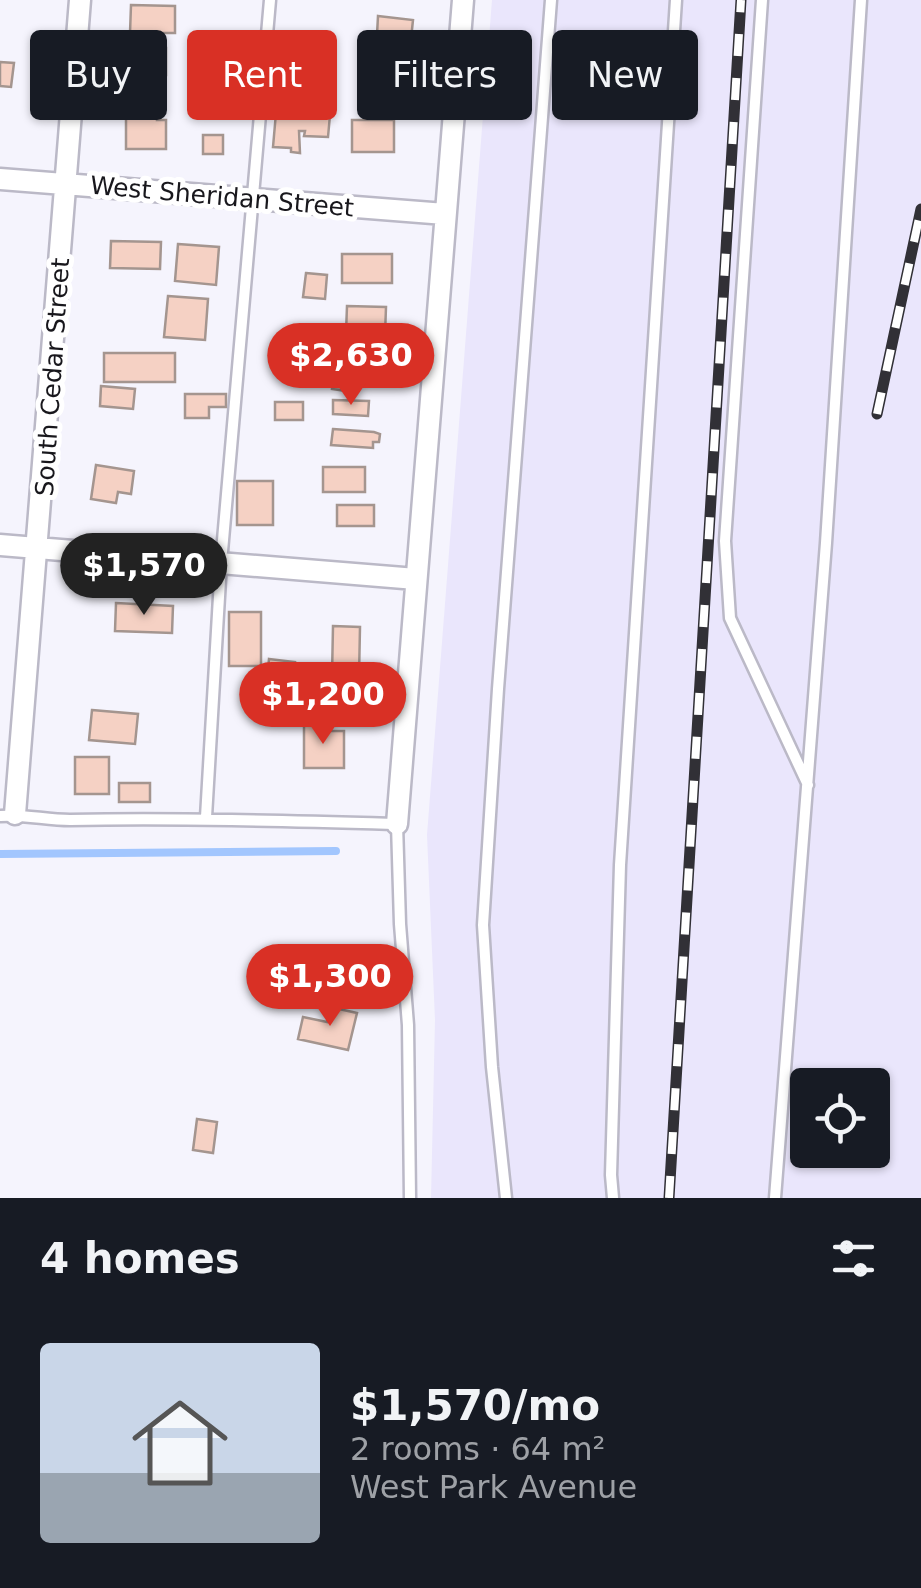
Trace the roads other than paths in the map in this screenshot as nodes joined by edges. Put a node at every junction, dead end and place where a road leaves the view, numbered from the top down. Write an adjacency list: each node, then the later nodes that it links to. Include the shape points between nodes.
1 (80, 0): 9 (street, South Cedar Street)
2 (270, 0): 10 (lane)
3 (463, 0): 11 (street)
4 (551, 0): 21 (lane, via 483,925)
5 (676, 0): 22 (lane, via 620,865)
6 (762, 0): 16 (lane, via 724,540 730,618)
7 (862, 0): 16 (lane)
8 (0, 179): 9 (street, West Sheridan Street)
9 (67, 184): 10 (street, West Sheridan Street); 13 (street, South Cedar Street)
10 (252, 198): 11 (street, West Sheridan Street); 14 (lane)
11 (445, 214): 15 (street)
12 (0, 546): 13 (street)
13 (38, 548): 14 (street); 17 (street, South Cedar Street)
14 (221, 564): 15 (street); 18 (lane)
15 (416, 579): 19 (street)
16 (808, 786): 23 (lane)
17 (8, 815): 18 (lane)
18 (206, 817): 19 (lane)
19 (397, 824): 20 (lane)
20 (410, 1198)
21 (506, 1198)
22 (613, 1198)
23 (775, 1198)

